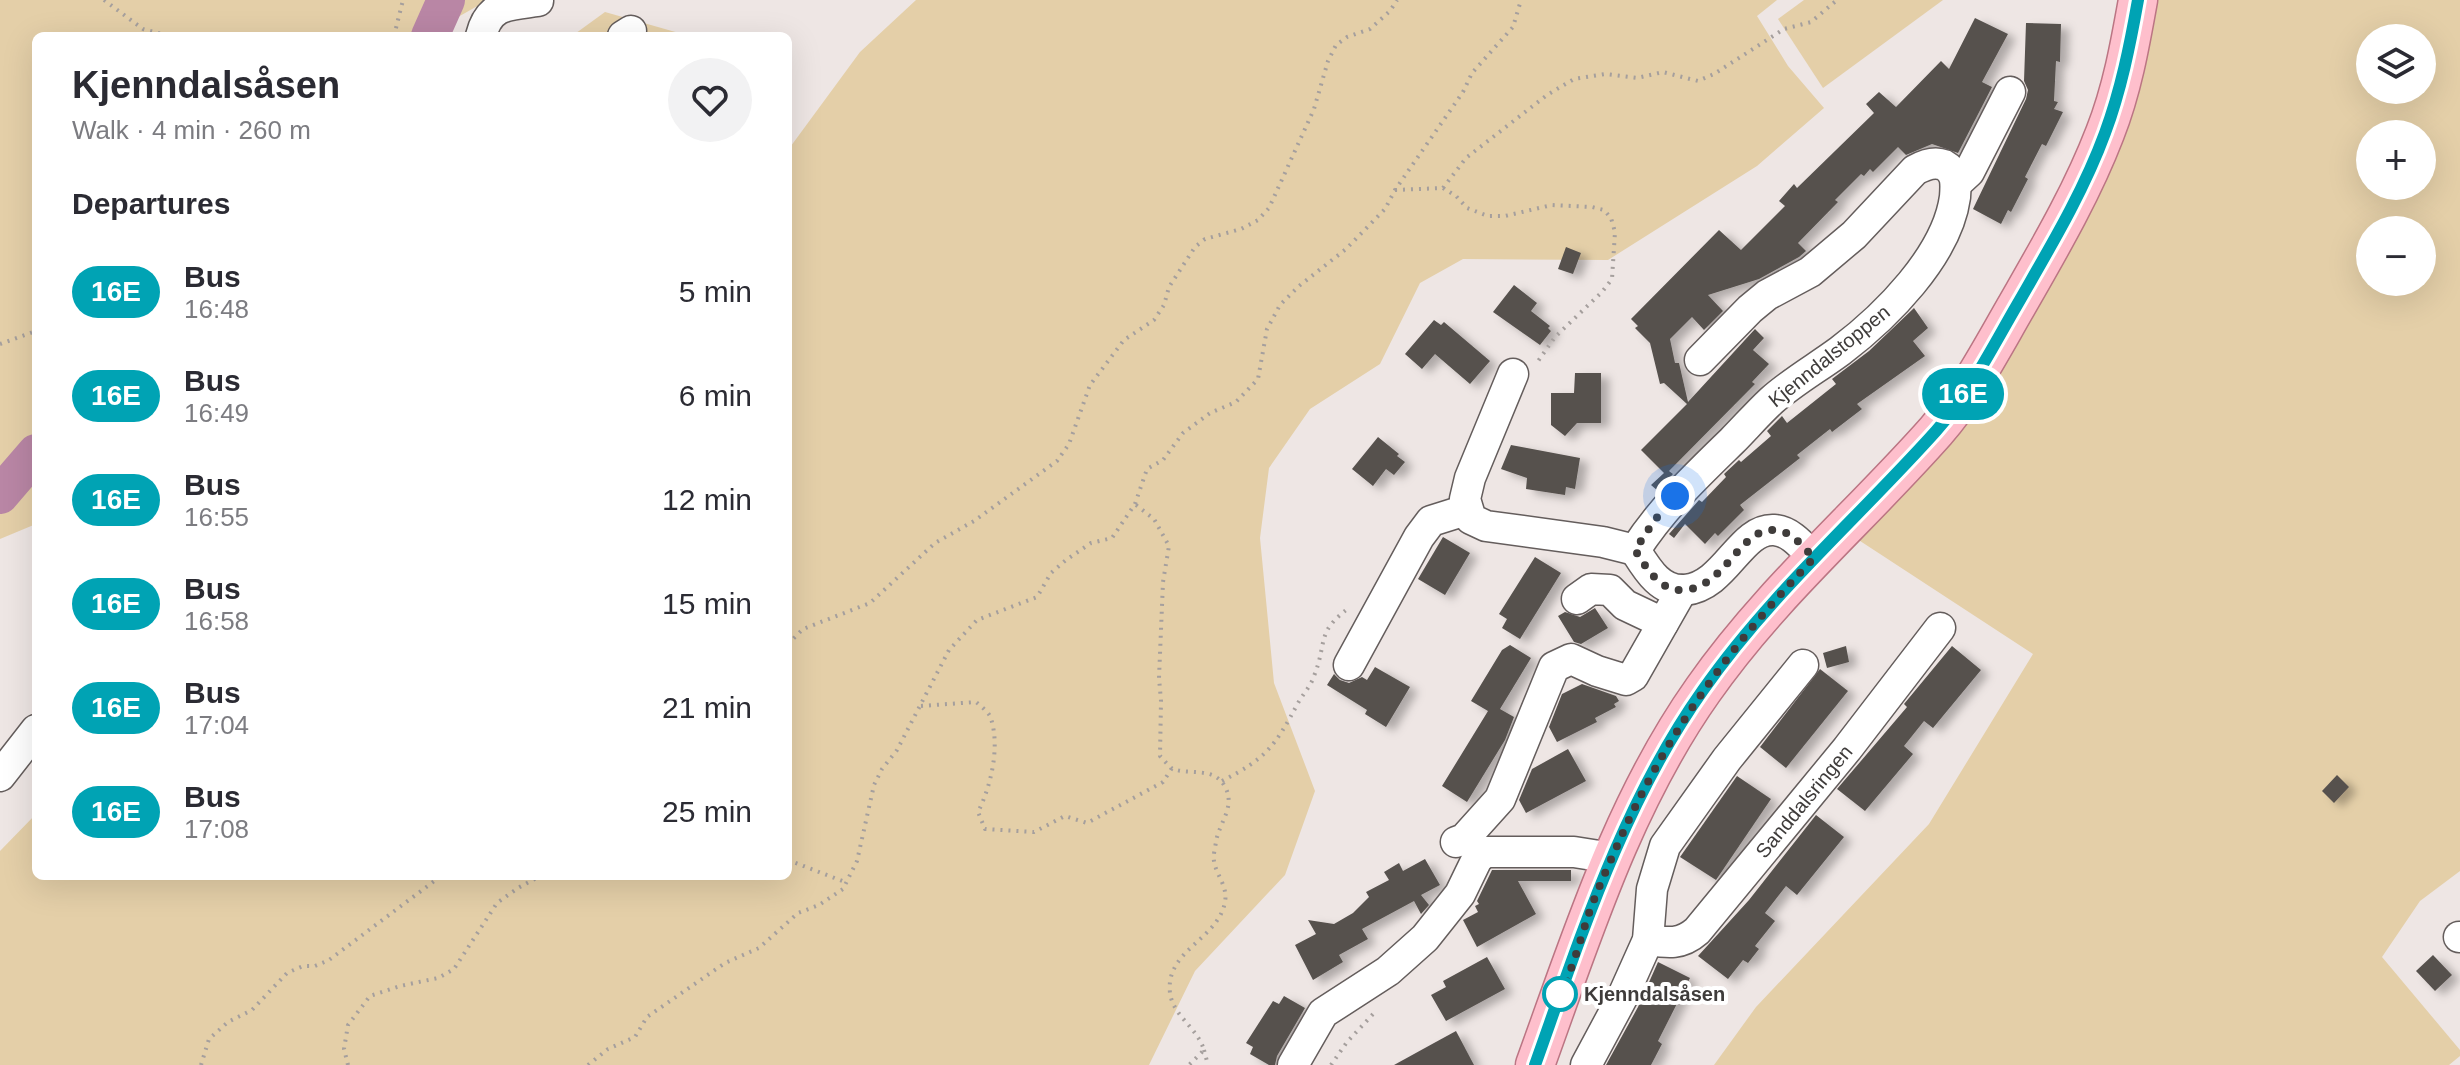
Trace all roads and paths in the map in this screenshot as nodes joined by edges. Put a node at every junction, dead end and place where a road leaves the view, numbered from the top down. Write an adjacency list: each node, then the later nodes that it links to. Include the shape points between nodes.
1 (104, 0): 8 (path)
2 (403, 0): 9 (path)
3 (1397, 0): 28 (path, via 1370,29 1336,45 1269,208 1241,229 1195,247 1154,320 1124,340 1090,385 1069,444 1057,461 935,543 870,603 803,629)
4 (1521, 0): 14 (path, via 1513,27 1472,73)
5 (1837, 0): 13 (path, via 1811,22 1784,29 1698,81 1663,72 1574,79 1466,158)
6 (2138, 0): 22 (main road, via 2118,96 2100,145 1986,359 1938,428)
7 (538, 1): 10 (street, via 496,10)
8 (154, 32)
9 (395, 32)
10 (483, 32)
11 (2010, 92): 12 (street, via 1969,172)
12 (1956, 184): 17 (street, via 1946,166 1926,164 1915,170 1854,235 1810,272 1767,295); 21 (street, Kjenndalstoppen, via 1954,204 1930,255 1894,302 1772,401 1675,496)
13 (1443, 188): 14 (path); 18 (path, via 1467,208 1488,216 1552,205 1592,207 1611,218 1612,279 1555,337 1519,390)
14 (1395, 190): 19 (path, via 1385,209 1346,249 1280,305 1267,329 1258,379 1236,402 1183,433 1163,460 1147,469)
15 (32, 332): 16 (path)
16 (0, 344)
17 (1700, 360)
18 (1510, 380): 20 (street, via 1470,478)
19 (1135, 504): 31 (path, via 1112,538 1091,543 1066,560 1037,597 977,620 949,650); 33 (path, via 1154,519 1169,546 1163,582 1160,756)
20 (1466, 510): 21 (street, via 1486,526); 23 (street, via 1431,521)
21 (1635, 550): 24 (street, via 1655,579)
22 (1814, 558): 24 (street, via 1785,532 1761,532 1714,579); 37 (main road, via 1736,644 1700,694 1643,791)
23 (1391, 587): 29 (street); 35 (path, via 1355,604 1329,625 1313,681 1282,735 1253,765)
24 (1682, 590): 26 (street)
25 (1577, 599): 26 (street, via 1591,589 1610,590 1625,605)
26 (1663, 623): 36 (street, via 1626,680 1571,659 1554,667 1500,799)
27 (1940, 628): 42 (street, Sanddalsringen, via 1697,931 1686,941)
28 (792, 640)
29 (1349, 665)
30 (1803, 665): 42 (street, via 1665,846 1652,889)
31 (920, 706): 33 (path, via 976,702 989,714 994,743 988,792 978,812 985,829 1034,832 1065,816 1087,823 1163,782); 41 (path, via 874,785 857,861)
32 (32, 735): 34 (street)
33 (1172, 768): 35 (path)
34 (0, 776)
35 (1222, 781): 44 (path, via 1228,812 1216,839 1214,862 1225,901 1215,923 1177,962 1171,979 1177,1013 1192,1026)
36 (1456, 842)
37 (1612, 858): 50 (street, via 1574,852 1485,852 1425,938 1388,971 1323,1013); 52 (main road)
38 (792, 862): 41 (path)
39 (436, 880): 45 (path, via 329,960 287,973 252,1010 209,1039)
40 (533, 880): 46 (path, via 497,903 454,969 370,996 348,1025)
41 (846, 882): 47 (path, via 819,905 798,913 759,948 725,963 647,1017 635,1037)
42 (1648, 940): 53 (street)
43 (1378, 1009): 51 (path)
44 (1204, 1050): 48 (path); 49 (path)
45 (201, 1065)
46 (348, 1065)
47 (588, 1065)
48 (1189, 1065)
49 (1208, 1065)
50 (1293, 1065)
51 (1331, 1065)
52 (1535, 1065)
53 (1586, 1065)

